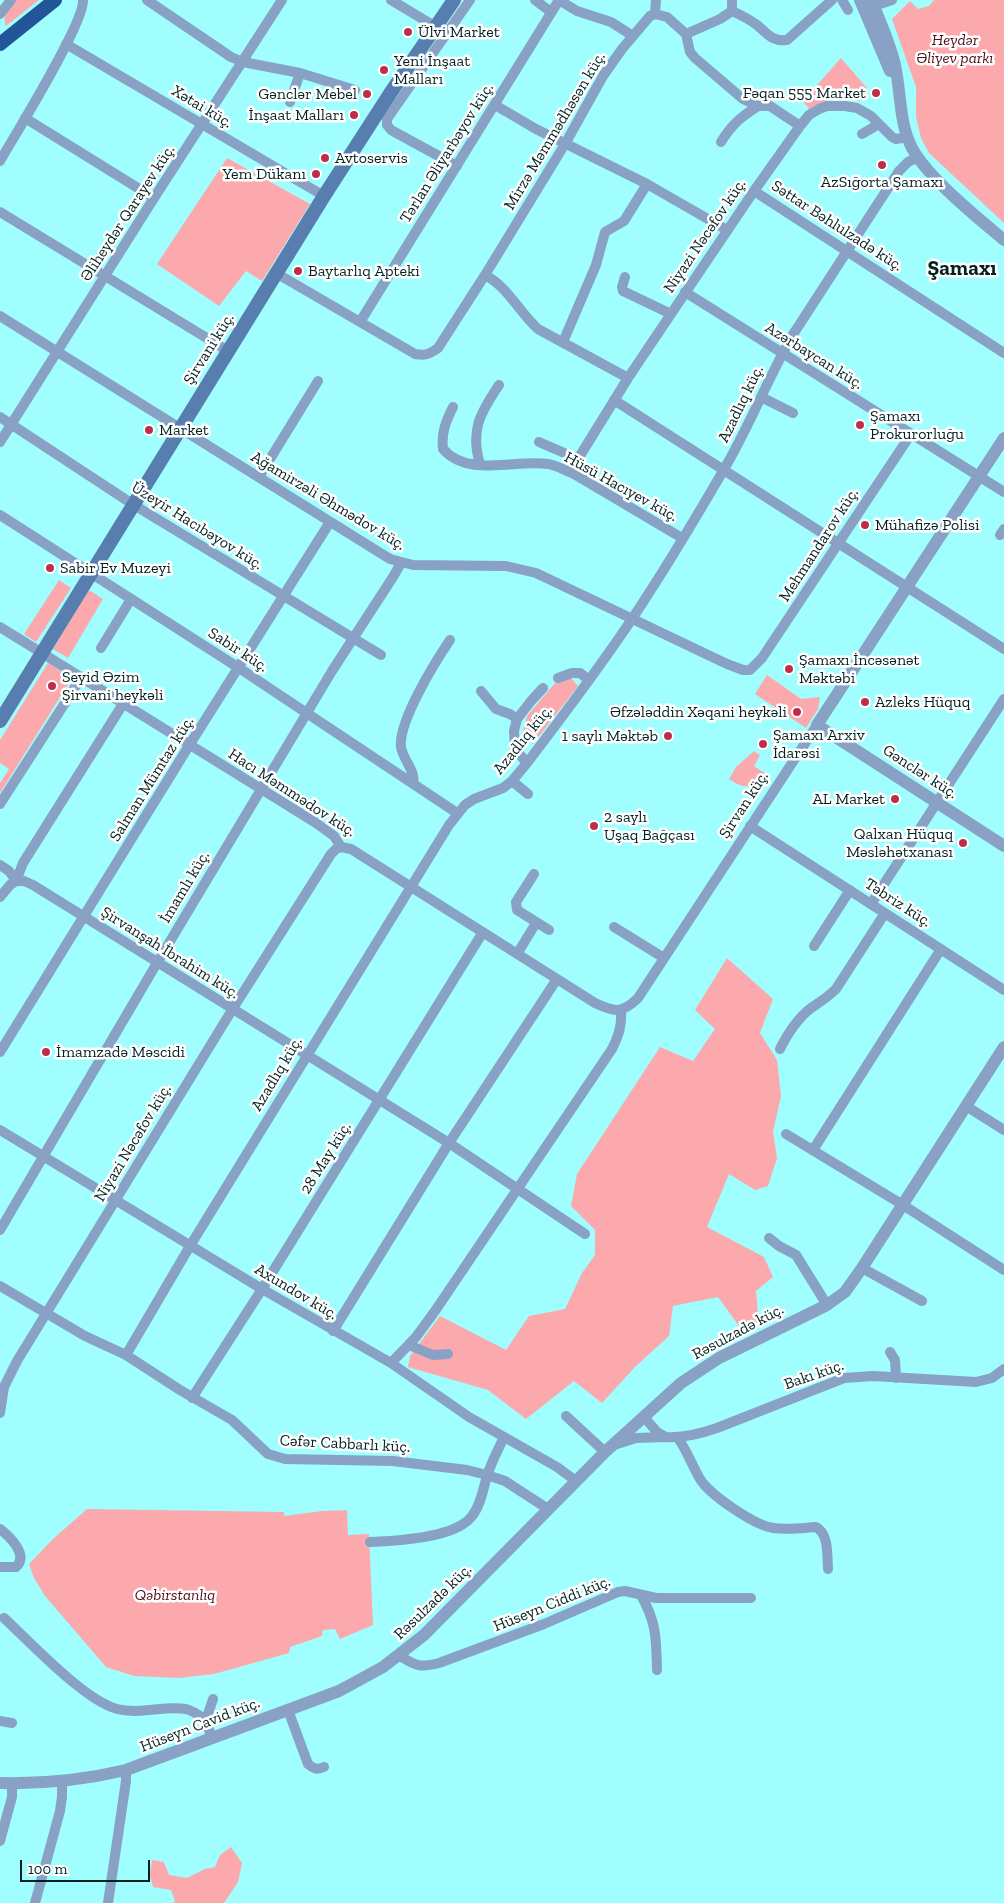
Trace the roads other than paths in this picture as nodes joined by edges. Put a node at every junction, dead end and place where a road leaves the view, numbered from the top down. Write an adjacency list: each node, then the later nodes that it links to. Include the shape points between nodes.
1 (11, 0): 21 (street)
2 (55, 0): 26 (highway)
3 (83, 0): 27 (street, via 80,16)
4 (147, 0): 28 (street, via 220,51)
5 (282, 0): 28 (street, Əliheydər Qarayev küç.)
6 (391, 0): 23 (street)
7 (454, 0): 23 (main road, Şirvani küç.)
8 (470, 0): 45 (street, via 387,119 391,130)
9 (535, 0): 20 (street)
10 (559, 0): 20 (street, Tərlan Əliyarbəyov küç.); 25 (street, via 577,11 611,22)
11 (656, 0): 22 (street)
12 (732, 0): 19 (street)
13 (832, 0): 19 (street, via 787,40 779,41)
14 (842, 0): 18 (street)
15 (860, 0): 31 (street)
16 (892, 0): 17 (street)
17 (873, 3): 31 (street, via 892,54)
18 (848, 10)
19 (732, 11): 24 (street)
20 (551, 12): 33 (street, Tərlan Əliyarbəyov küç.)
21 (0, 14)
22 (655, 14): 24 (street, via 667,18); 25 (street, Mirzə Məmmədhəsən küç.)
23 (436, 27): 48 (main road, Şirvani küç.)
24 (686, 34): 34 (street, via 690,52 695,58 743,99)
25 (633, 36): 42 (street, Mirzə Məmmədhəsən küç., via 613,60)
26 (1, 40)
27 (66, 44): 35 (street); 37 (street, Xətai küç.)
28 (243, 62): 29 (street); 37 (street, Əliheydər Qarayev küç.)
29 (300, 73): 30 (street); 32 (street)
30 (355, 90)
31 (899, 93): 40 (street)
32 (290, 102)
33 (495, 105): 42 (street); 45 (street, Tərlan Əliyarbəyov küç.)
34 (758, 106): 38 (street, via 770,106); 41 (street, via 738,119)
35 (25, 118): 44 (street); 49 (street)
36 (879, 124): 38 (street, Niyazi Nəcəfov küç., via 862,110 835,105 818,109); 39 (street); 40 (street, Niyazi Nəcəfov küç., via 896,139)
37 (202, 125): 48 (street, Xətai küç.); 49 (street, Əliheydər Qarayev küç.)
38 (800, 126): 47 (street, Niyazi Nəcəfov küç.)
39 (862, 134)
40 (908, 137): 43 (street)
41 (721, 142)
42 (565, 144): 46 (street); 56 (street, Mirzə Məmmədhəsən küç.)
43 (918, 157): 52 (street, via 944,186); 53 (street, Azadlıq küç., via 899,171)
44 (0, 161)
45 (457, 166): 61 (street, Tərlan Əliyarbəyov küç.)
46 (647, 184): 51 (street); 62 (street, via 624,221 605,232 596,265)
47 (754, 191): 51 (street, Niyazi Nəcəfov küç.); 53 (street, Səttar Bəhlulzadə küç.)
48 (324, 196): 54 (main road, Şirvani küç.)
49 (154, 198): 55 (street, Əliheydər Qarayev küç.)
50 (0, 212): 55 (street)
51 (727, 230): 58 (street, Niyazi Nəcəfov küç.)
52 (1004, 240)
53 (848, 251): 65 (street, Azadlıq küç.); 66 (street, Səttar Bəhlulzadə küç.)
54 (276, 273): 61 (street); 63 (main road, Şirvani küç.)
55 (106, 275): 63 (street); 64 (street, Əliheydər Qarayev küç.)
56 (485, 275): 61 (street, Mirzə Məmmədhəsən küç., via 431,354 415,354); 62 (street, via 502,287 538,329)
57 (625, 277): 59 (street, via 623,291)
58 (686, 292): 59 (street, Niyazi Nəcəfov küç.); 65 (street, Azərbaycan küç.)
59 (670, 314): 67 (street, Niyazi Nəcəfov küç.)
60 (0, 316): 64 (street, Ağamirzəli Əhmədov küç.)
61 (360, 322)
62 (563, 342): 67 (street)
63 (228, 351): 76 (main road, Şirvani küç.)
64 (57, 352): 75 (street, Əliheydər Qarayev küç.); 76 (street, Ağamirzəli Əhmədov küç.)
65 (782, 353): 70 (street, Azadlıq küç.); 77 (street, Azərbaycan küç.)
66 (1004, 353)
67 (628, 378): 71 (street, Niyazi Nəcəfov küç.)
68 (318, 381): 86 (street)
69 (499, 385): 82 (street, via 478,421 476,450)
70 (761, 397): 73 (street); 83 (street, Azadlıq küç.)
71 (614, 400): 81 (street, Niyazi Nəcəfov küç.); 83 (street)
72 (453, 407): 82 (street, Hüsü Hacıyev küç., via 443,431 444,449 456,459)
73 (794, 414)
74 (0, 418): 75 (street, Üzeyir Hacıbəyov küç.)
75 (11, 425): 79 (street, Əliheydər Qarayev küç.); 88 (street, Üzeyir Hacıbəyov küç.)
76 (180, 428): 86 (street, Ağamirzəli Əhmədov küç.); 88 (main road, Şirvani küç.)
77 (911, 434): 85 (street, Azərbaycan küç.); 92 (street, Mehmandarov küç.)
78 (1004, 438): 85 (street, Şirvan küç.)
79 (0, 442)
80 (540, 442): 81 (street)
81 (578, 459): 84 (street, Niyazi Nəcəfov küç.)
82 (480, 464): 84 (street, Hüsü Hacıyev küç., via 547,464)
83 (724, 470): 91 (street, Azadlıq küç.); 92 (street)
84 (574, 474): 91 (street, Hüsü Hacıyev küç.)
85 (979, 476): 87 (street, Azərbaycan küç.); 95 (street, Şirvan küç.)
86 (259, 477): 90 (street, Ağamirzəli Əhmədov küç.)
87 (1004, 492)
88 (134, 504): 94 (main road, Şirvani küç.); 96 (street, Üzeyir Hacıbəyov küç.)
89 (0, 515): 94 (street, Sabir küç.)
90 (330, 522): 93 (street, Ağamirzəli Əhmədov küç.); 96 (street, Salman Mümtaz küç.)
91 (682, 538): 98 (street, Azadlıq küç.)
92 (838, 543): 95 (street); 107 (street, Mehmandarov küç., via 762,658)
93 (400, 563): 98 (street, Ağamirzəli Əhmədov küç., via 526,570); 100 (street, İmamlı küç.)
94 (92, 573): 97 (street, Sabir küç.); 104 (main road, Şirvani küç.)
95 (907, 588): 103 (street); 118 (street, Şirvan küç.)
96 (284, 597): 100 (street, Üzeyir Hacıbəyov küç.); 106 (street, Salman Mümtaz küç.)
97 (131, 599): 102 (street); 106 (street, Sabir küç.)
98 (632, 618): 107 (street, Ağamirzəli Əhmədov küç., via 727,664); 110 (street, Azadlıq küç.)
99 (0, 627): 104 (street, Hacı Məmmədov küç.)
100 (353, 637): 105 (street, Üzeyir Hacıbəyov küç.); 115 (street, İmamlı küç.)
101 (450, 640): 122 (street, via 430,670 401,735 401,747)
102 (101, 648)
103 (1004, 650)
104 (42, 653): 108 (street, Hacı Məmmədov küç.); 117 (main road, Şirvani küç.)
105 (381, 656)
106 (239, 668): 115 (street, Sabir küç.); 119 (street, Salman Mümtaz küç.)
107 (750, 670)
108 (80, 678): 114 (street, Hacı Məmmədov küç.); 126 (street)
109 (558, 678): 110 (street, via 580,672)
110 (589, 680): 120 (street, Azadlıq küç.)
111 (544, 688): 116 (street)
112 (480, 692): 116 (street, via 496,709)
113 (1004, 699): 125 (street)
114 (123, 704): 119 (street, Hacı Məmmədov küç.); 133 (street, via 23,863)
115 (307, 713): 122 (street, Sabir küç.); 123 (street, İmamlı küç.)
116 (518, 719): 120 (street, via 514,731 515,749)
117 (0, 721)
118 (818, 725): 125 (street, Gənclər küç.); 128 (street, Şirvan küç.)
119 (190, 744): 123 (street, Hacı Məmmədov küç.); 139 (street, Salman Mümtaz küç.)
120 (527, 763): 121 (street, Azadlıq küç.)
121 (512, 781): 124 (street); 127 (street, Azadlıq küç., via 496,792 470,802)
122 (413, 783): 127 (street, Sabir küç.)
123 (262, 789): 130 (street, Hacı Məmmədov küç., via 326,830); 148 (street, İmamlı küç.)
124 (528, 794)
125 (937, 802): 129 (street, Gənclər küç.); 137 (street)
126 (0, 804)
127 (457, 813): 134 (street, Azadlıq küç.)
128 (750, 826): 135 (street, Təbriz küç.); 147 (street, Şirvan küç.)
129 (1004, 846)
130 (341, 847): 134 (street, Hacı Məmmədov küç., via 351,849); 151 (street, Niyazi Nəcəfov küç., via 331,854)
131 (0, 865): 133 (street)
132 (534, 874): 140 (street, via 515,907)
133 (16, 881): 136 (street); 139 (street, Şirvanşah İbrahim küç., via 33,885)
134 (410, 886): 143 (street, Hacı Məmmədov küç.); 156 (street, Azadlıq küç.)
135 (850, 890): 137 (street, Təbriz küç.); 144 (street)
136 (0, 897)
137 (871, 904): 138 (street, Təbriz küç.)
138 (884, 913): 145 (street, Təbriz küç.); 154 (street, via 836,989 810,1009)
139 (84, 917): 148 (street, Şirvanşah İbrahim küç.); 155 (street, Salman Mümtaz küç.)
140 (536, 923): 142 (street); 146 (street)
141 (614, 927): 147 (street)
142 (549, 930)
143 (483, 932): 146 (street, Hacı Məmmədov küç.); 157 (street, 28 May küç.)
144 (814, 946)
145 (941, 949): 150 (street, Təbriz küç.); 163 (street)
146 (517, 954): 149 (street, Hacı Məmmədov küç.)
147 (664, 958): 152 (street, Şirvan küç., via 638,998)
148 (157, 963): 151 (street, Şirvanşah İbrahim küç.); 164 (street, İmamlı küç.)
149 (557, 979): 152 (street, Hacı Məmmədov küç., via 595,1003); 162 (street)
150 (1004, 990)
151 (232, 1010): 156 (street, Şirvanşah İbrahim küç.); 166 (street, Niyazi Nəcəfov küç.)
152 (621, 1010): 165 (street, via 622,1024 612,1048)
153 (1004, 1047): 158 (street, Rəsulzadə küç.)
154 (780, 1050)
155 (0, 1052)
156 (307, 1055): 157 (street, Şirvanşah İbrahim küç.); 171 (street, Azadlıq küç.)
157 (379, 1100): 162 (street, Şirvanşah İbrahim küç.); 175 (street, 28 May küç.)
158 (966, 1106): 160 (street); 167 (street, Rəsulzadə küç.)
159 (0, 1130): 164 (street, Axundov küç.)
160 (1004, 1130)
161 (786, 1134): 163 (street)
162 (449, 1143): 165 (street, Şirvanşah İbrahim küç.); 179 (street)
163 (813, 1150): 167 (street)
164 (43, 1156): 166 (street, Axundov küç.); 168 (street, İmamlı küç.)
165 (519, 1189): 169 (street, Şirvanşah İbrahim küç.); 180 (street)
166 (116, 1200): 171 (street, Axundov küç.); 178 (street, Niyazi Nəcəfov küç.)
167 (903, 1205): 172 (street, Rəsulzadə küç.); 173 (street)
168 (0, 1230)
169 (585, 1234)
170 (769, 1238): 177 (street, via 796,1255)
171 (190, 1246): 175 (street, Axundov küç.); 183 (street, Azadlıq küç.)
172 (862, 1268): 176 (street); 177 (street, Rəsulzadə küç., via 845,1292)
173 (1004, 1270)
174 (0, 1286): 178 (street, Cəfər Cabbarlı küç.)
175 (262, 1289): 179 (street, Axundov küç.); 187 (street, 28 May küç.)
176 (922, 1302)
177 (827, 1305): 190 (street, Rəsulzadə küç., via 719,1358 698,1371)
178 (47, 1314): 183 (street, Cəfər Cabbarlı küç.); 188 (street, Niyazi Nəcəfov küç., via 7,1378)
179 (332, 1330): 184 (street, Axundov küç.)
180 (409, 1345): 182 (street, via 433,1355); 184 (street)
181 (890, 1352): 186 (street, via 895,1360)
182 (448, 1354)
183 (126, 1355): 187 (street, Cəfər Cabbarlı küç.)
184 (391, 1363): 191 (street, Axundov küç.)
185 (1004, 1369): 186 (street, Bakı küç., via 992,1378 976,1382)
186 (896, 1378): 193 (street, Bakı küç., via 844,1378 717,1428)
187 (192, 1398): 195 (street, Cəfər Cabbarlı küç., via 232,1420 262,1450 275,1456 393,1461)
188 (0, 1414)
189 (566, 1416): 194 (street)
190 (644, 1417): 192 (street); 194 (street, Rəsulzadə küç.)
191 (504, 1437): 195 (street); 196 (street, Axundov küç.)
192 (666, 1437): 193 (street, Bakı küç.); 194 (street, Bakı küç., via 636,1438)
193 (678, 1438): 201 (street, via 701,1479 718,1498 772,1528 816,1527 821,1530 825,1534)
194 (608, 1449): 196 (street, Rəsulzadə küç.)
195 (487, 1475): 197 (street, Cəfər Cabbarlı küç., via 517,1487); 199 (street, via 477,1508 460,1527 411,1539)
196 (576, 1481): 197 (street, Rəsulzadə küç.)
197 (548, 1509): 205 (street, Rəsulzadə küç., via 453,1608)
198 (0, 1529): 200 (street, via 13,1541 21,1560 16,1567)
199 (370, 1542)
200 (0, 1567)
201 (828, 1569)
202 (641, 1596): 203 (street, Hüseyn Ciddi küç., via 667,1599); 205 (street, Hüseyn Ciddi küç., via 618,1592 544,1624 423,1667); 206 (street, via 654,1623)
203 (751, 1598)
204 (4, 1618): 209 (street, via 80,1688 108,1706 137,1711 185,1709)
205 (400, 1656): 208 (street, Hüseyn Cavid küç., via 356,1682)
206 (657, 1670)
207 (214, 1699): 209 (street)
208 (288, 1710): 212 (street, Hüseyn Cavid küç.); 213 (street, via 308,1764 313,1769)
209 (206, 1720): 212 (street)
210 (0, 1721): 211 (street)
211 (12, 1723)
212 (212, 1738): 214 (street, Hüseyn Cavid küç.)
213 (324, 1767)
214 (126, 1770): 215 (street, Hüseyn Cavid küç.); 219 (street)
215 (62, 1781): 216 (street, Hüseyn Cavid küç.); 218 (street, via 60,1811)
216 (6, 1783): 217 (street, via 12,1797)
217 (0, 1841)
218 (35, 1903)
219 (108, 1903)

